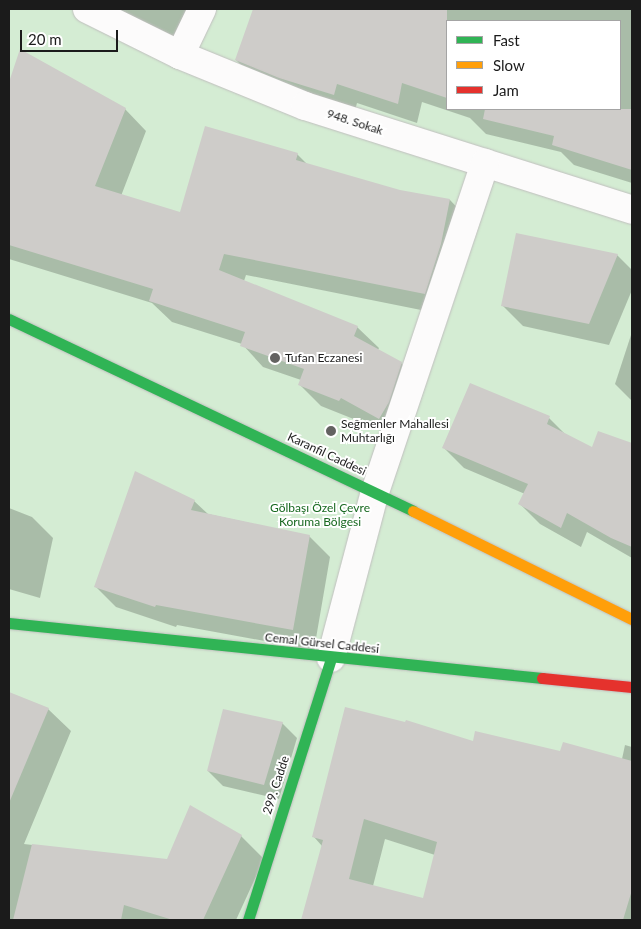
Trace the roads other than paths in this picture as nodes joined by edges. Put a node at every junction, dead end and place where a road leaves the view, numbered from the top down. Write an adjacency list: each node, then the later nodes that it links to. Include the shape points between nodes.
1 (87, 9): 3 (street, 948. Sokak)
2 (202, 9): 3 (street)
3 (180, 55): 4 (street, 948. Sokak, via 305,106)
4 (485, 163): 5 (street, 948. Sokak); 7 (street)
5 (632, 210)
6 (9, 319): 7 (street, Karanfil Caddesi)
7 (375, 492): 8 (street, Karanfil Caddesi); 10 (street)
8 (632, 619)
9 (9, 623): 10 (street, Cemal Gürsel Caddesi)
10 (332, 658): 11 (street, Cemal Gürsel Caddesi); 12 (street, 299. Cadde)
11 (632, 687)
12 (248, 920)

